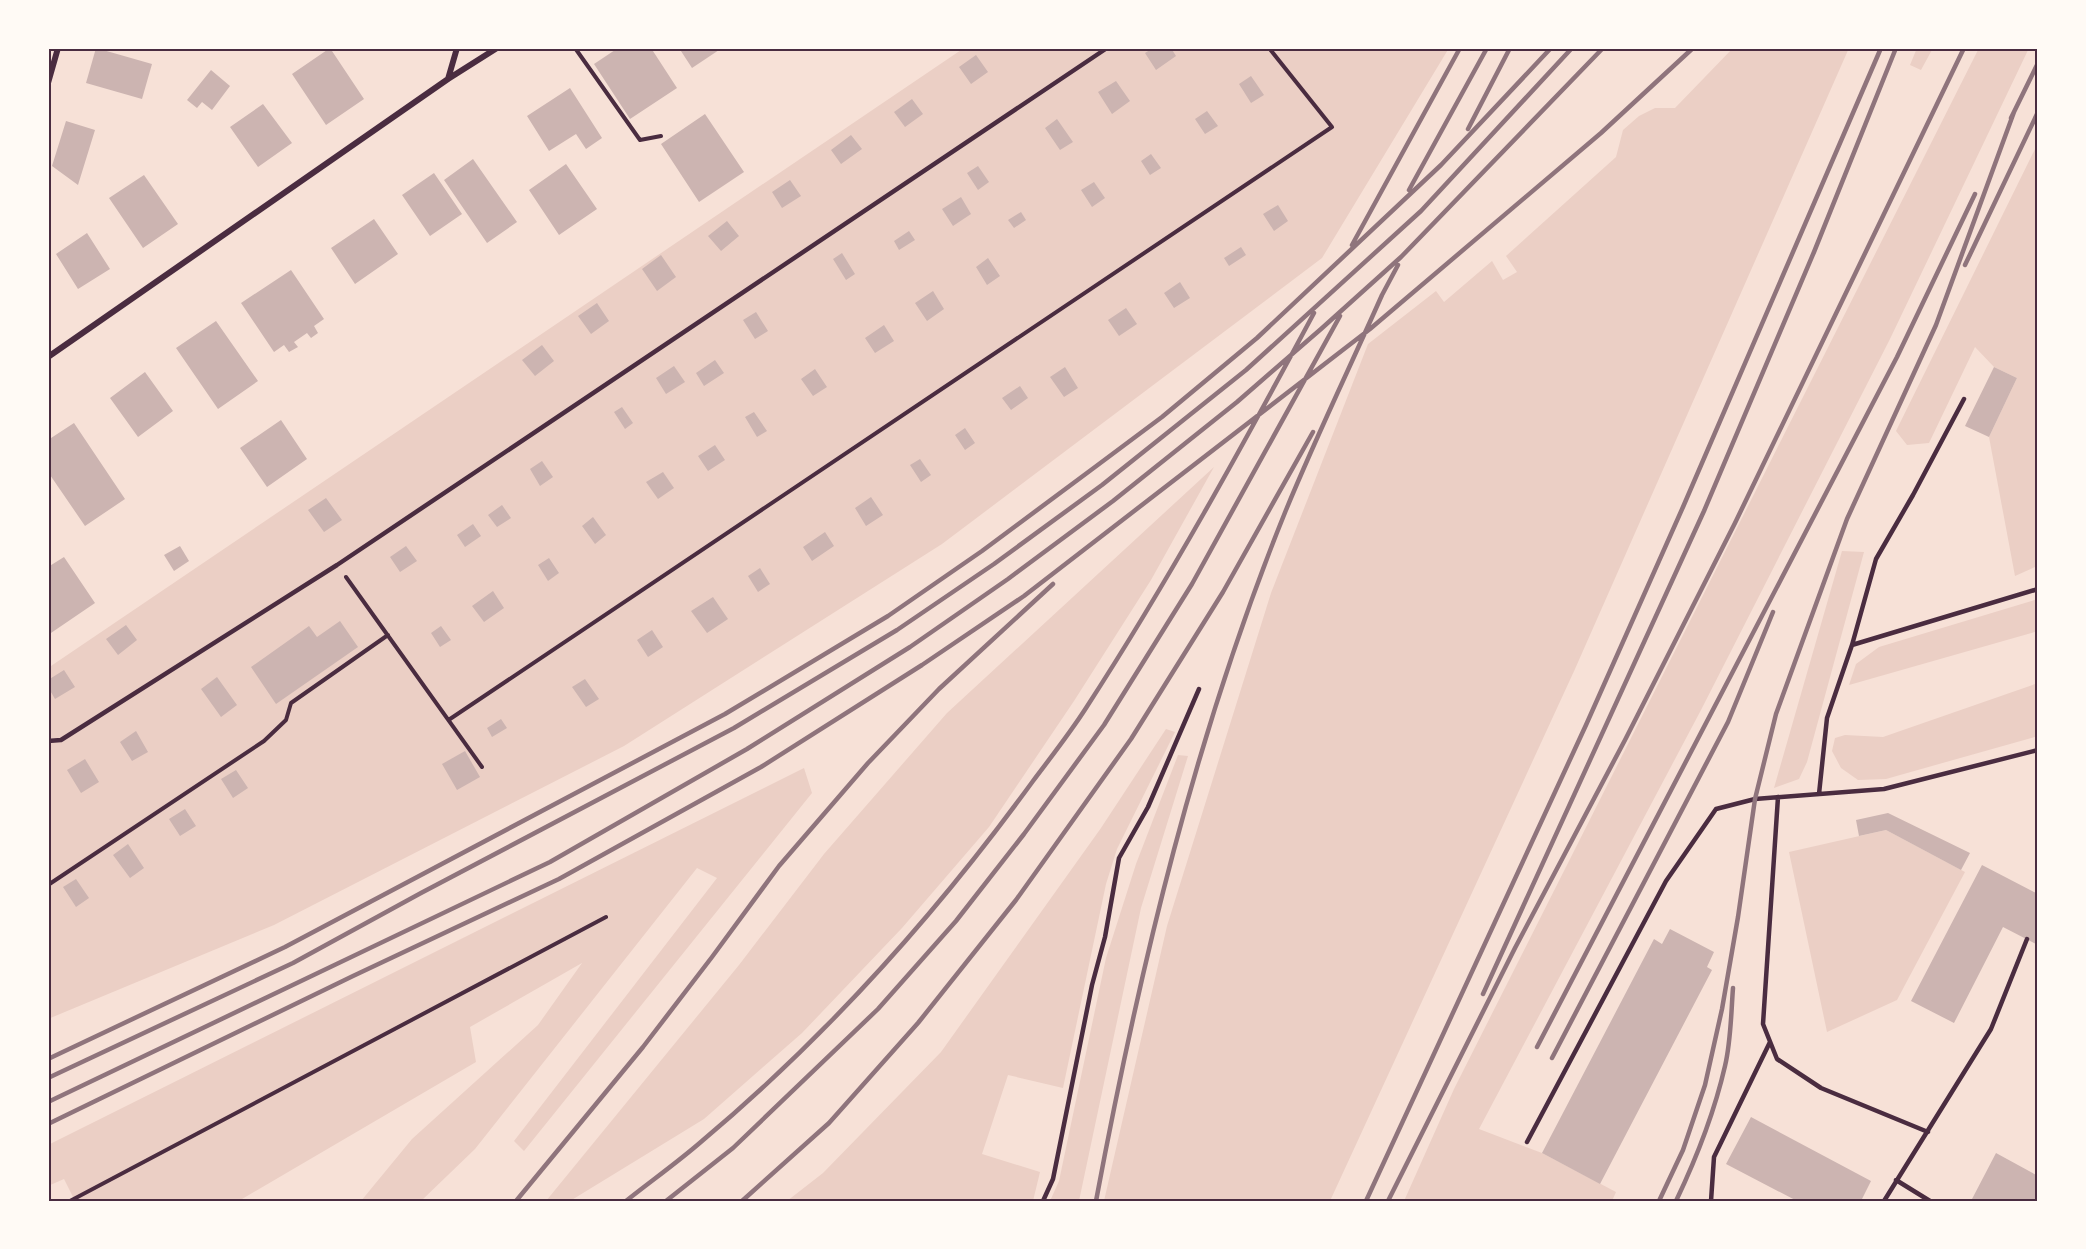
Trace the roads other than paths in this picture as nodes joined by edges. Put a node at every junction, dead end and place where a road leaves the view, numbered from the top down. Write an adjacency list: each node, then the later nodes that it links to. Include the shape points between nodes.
1 (58, 48): 6 (street)
2 (457, 48): 5 (street)
3 (497, 48): 5 (street)
4 (1107, 48): 12 (lane, via 337,565 61,740)
5 (448, 79): 7 (street)
6 (48, 83)
7 (48, 357)
8 (1964, 399): 10 (lane, via 1876,559)
9 (2038, 589): 10 (lane)
10 (1852, 645): 14 (lane, via 1827,718)
11 (1199, 689): 21 (lane, via 1148,807 1119,858 1053,1179)
12 (48, 741)
13 (2038, 750): 14 (lane, via 1884,789)
14 (1819, 794): 15 (lane)
15 (1778, 797): 17 (lane, via 1763,1024); 19 (lane, via 1716,809 1666,881)
16 (2027, 939): 18 (lane, via 1991,1029)
17 (1770, 1042): 18 (lane, via 1776,1059 1821,1088); 22 (lane, via 1714,1157)
18 (1928, 1132): 20 (lane)
19 (1527, 1142)
20 (1896, 1180): 23 (lane); 24 (lane)
21 (1043, 1201)
22 (1711, 1201)
23 (1884, 1201)
24 (1930, 1201)

